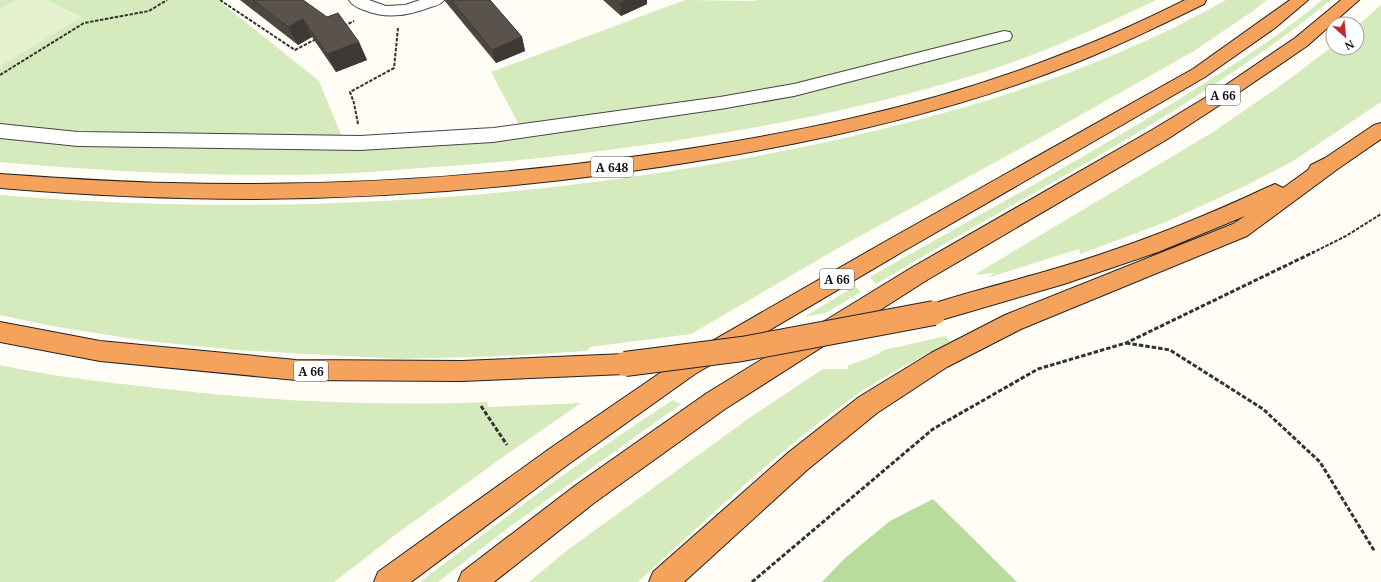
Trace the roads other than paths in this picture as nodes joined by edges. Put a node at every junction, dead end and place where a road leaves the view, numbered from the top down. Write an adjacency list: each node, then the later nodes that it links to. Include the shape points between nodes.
1 (357, 0): 2 (street, via 376,10 400,12)
2 (436, 0)
3 (1198, 0): 10 (highway, A 648, via 1120,38 1036,71 950,100 799,136 604,168 485,181 264,192 141,191)
4 (1300, 0): 12 (highway, A 66, via 1199,73 687,367 561,455)
5 (1351, 0): 13 (highway, A 66, via 1301,42 1159,135 919,274 716,400 585,494)
6 (1004, 36): 7 (street, via 794,90 492,135 360,143 78,139)
7 (0, 130)
8 (1381, 130): 9 (highway, A 66)
9 (1332, 163): 11 (highway, A 66, bridge, via 1259,200 1160,242 1032,286 934,313 742,349 625,364 462,371 296,370 100,352); 14 (highway, via 1240,230 1013,322 939,360 868,405 798,461)
10 (0, 181)
11 (0, 332)
12 (388, 582)
13 (472, 582)
14 (663, 582)

